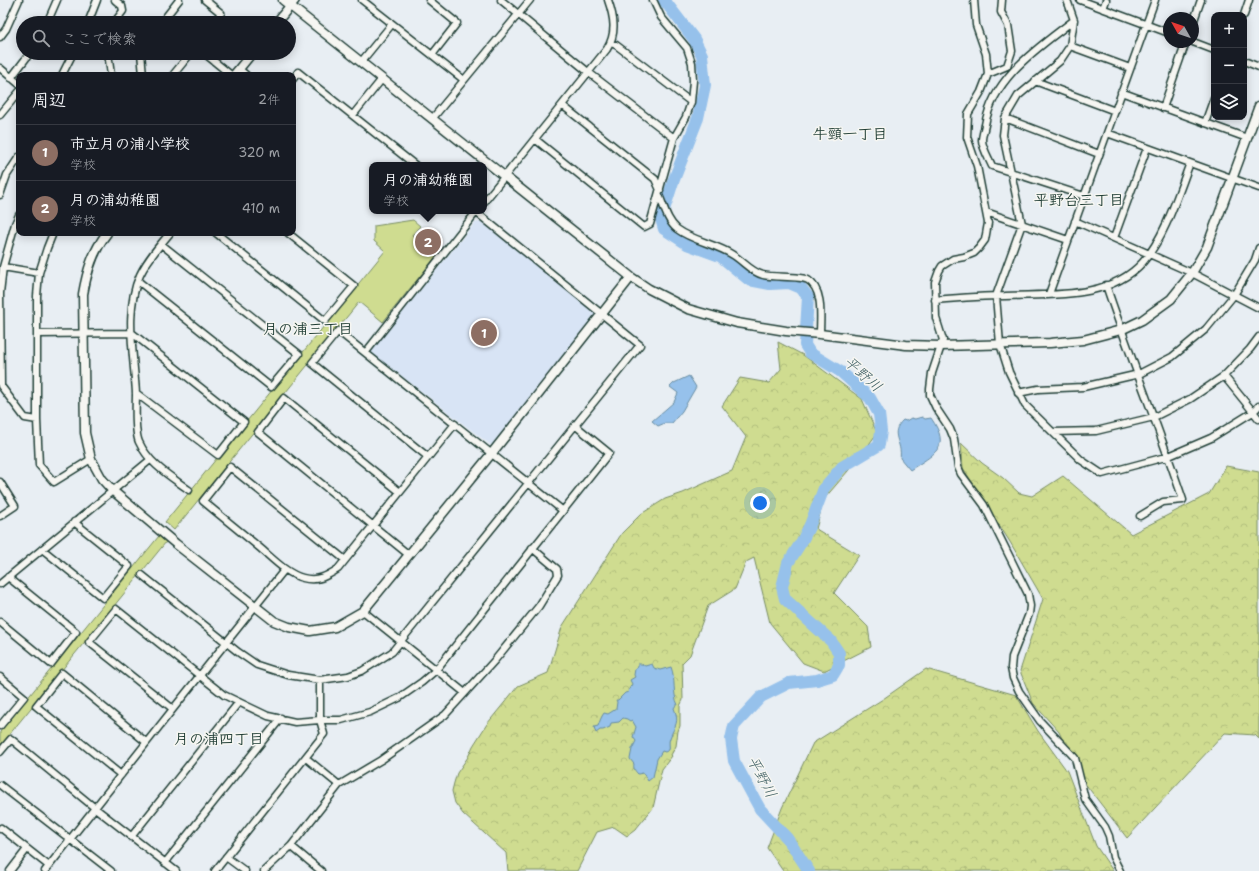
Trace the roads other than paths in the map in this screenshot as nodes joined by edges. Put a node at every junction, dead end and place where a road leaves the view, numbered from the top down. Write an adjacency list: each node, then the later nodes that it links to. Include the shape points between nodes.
1 (19, 0): 37 (street)
2 (58, 0): 27 (street)
3 (97, 0): 28 (street)
4 (115, 0): 29 (street, via 122,6 123,11)
5 (179, 0): 30 (street)
6 (205, 0): 31 (street, via 221,13)
7 (283, 0): 22 (street)
8 (362, 0): 34 (street)
9 (429, 0): 43 (street, via 457,23)
10 (501, 0): 26 (street)
11 (530, 0): 26 (street)
12 (608, 0): 38 (street, via 614,29)
13 (653, 0): 74 (street, via 661,17 687,48 692,63)
14 (974, 0): 65 (street, via 976,25 986,54)
15 (1002, 0): 65 (street, via 1001,12 1008,26 1012,51 1007,66)
16 (1067, 0): 33 (street)
17 (1080, 0): 23 (street)
18 (1106, 0): 23 (street)
19 (1154, 0): 35 (street)
20 (1201, 0): 24 (street)
21 (1249, 0): 25 (street)
22 (292, 3): 32 (street); 51 (street)
23 (1103, 9): 35 (street)
24 (1197, 12)
25 (1245, 12)
26 (518, 14): 64 (street); 69 (street)
27 (50, 16)
28 (91, 16)
29 (119, 16)
30 (166, 16)
31 (219, 16)
32 (282, 16)
33 (1074, 20): 40 (street); 96 (street, via 1028,55 1000,87 992,102 982,141 992,166)
34 (392, 24): 43 (street); 51 (street)
35 (1146, 24): 36 (street); 55 (street)
36 (1163, 31)
37 (0, 37)
38 (611, 43): 64 (street); 74 (street, via 616,44)
39 (1199, 44): 42 (street)
40 (1070, 46): 55 (street); 71 (street, via 1060,61)
41 (1184, 48): 78 (street)
42 (1211, 49)
43 (432, 55): 69 (street)
44 (25, 60): 57 (street)
45 (70, 60): 58 (street)
46 (109, 60): 59 (street)
47 (142, 60): 60 (street)
48 (185, 60): 61 (street)
49 (215, 60): 62 (street)
50 (247, 60): 63 (street)
51 (361, 62): 68 (street)
52 (1247, 62): 53 (street)
53 (1259, 67)
54 (0, 68): 67 (street)
55 (1130, 68): 72 (street)
56 (16, 72): 67 (street)
57 (16, 72)
58 (65, 72)
59 (111, 72)
60 (143, 72)
61 (175, 72)
62 (235, 72)
63 (239, 72)
64 (588, 72): 75 (street); 86 (street)
65 (988, 74): 104 (street, via 968,114 967,137 977,166)
66 (296, 75): 81 (street, via 298,72)
67 (12, 78): 70 (street)
68 (382, 79): 81 (street); 83 (street)
69 (464, 80): 83 (street)
70 (16, 81)
71 (1035, 81): 79 (street); 82 (street, via 1018,96)
72 (1121, 92): 78 (street); 79 (street)
73 (16, 96): 80 (street)
74 (691, 102): 86 (street)
75 (562, 105): 88 (street); 100 (street, via 655,179)
76 (1211, 106): 84 (street)
77 (1259, 106): 87 (street)
78 (1163, 108): 84 (street)
79 (1115, 111): 85 (street)
80 (0, 115)
81 (353, 115): 92 (street)
82 (1005, 118): 90 (street); 96 (street, via 1003,135)
83 (432, 119): 93 (street)
84 (1205, 123): 87 (street)
85 (1107, 133): 89 (street); 90 (street)
86 (674, 138): 100 (street)
87 (1247, 138): 98 (street)
88 (535, 139): 97 (street); 100 (street, via 644,227 650,224)
89 (1147, 148): 95 (street); 115 (street)
90 (1099, 154): 102 (street)
91 (16, 162): 101 (street)
92 (410, 162)
93 (486, 162)
94 (487, 163): 97 (street)
95 (1190, 163): 98 (street); 119 (street, via 1161,234)
96 (1011, 171): 102 (street); 109 (street)
97 (504, 176): 103 (street); 123 (street)
98 (1233, 179): 99 (street); 122 (street, via 1207,247)
99 (1259, 188)
100 (660, 192): 136 (street, via 670,221 678,229 732,255 756,273 775,278 807,279 820,299)
101 (0, 195)
102 (1084, 196): 107 (street)
103 (487, 198)
104 (986, 212): 109 (street); 129 (street, via 988,222 985,240 974,253 953,259 942,266 936,282)
105 (474, 214): 140 (street)
106 (478, 214): 131 (street)
107 (1075, 221): 115 (street); 116 (street)
108 (16, 223): 120 (street)
109 (1022, 224): 116 (street); 128 (street)
110 (53, 236): 121 (street)
111 (105, 236): 135 (street, via 92,258 86,275 83,294)
112 (168, 236): 117 (street)
113 (220, 236): 114 (street, via 325,321 354,286)
114 (292, 236)
115 (1114, 238): 119 (street)
116 (1068, 240): 126 (street)
117 (161, 244): 124 (street); 124 (street, via 299,354 271,387)
118 (1259, 248): 127 (street, via 1255,260)
119 (1149, 254): 122 (street); 125 (street, via 1132,272)
120 (3, 267): 121 (street); 149 (street, via 0,293 1,386 25,418)
121 (39, 273): 134 (street)
122 (1192, 274): 127 (street); 132 (street, via 1170,299 1142,320)
123 (631, 277): 131 (street); 136 (street, via 688,309 737,323)
124 (138, 280): 133 (street, via 133,302)
125 (1106, 285): 126 (street, via 1086,291); 132 (street)
126 (1049, 294): 128 (street)
127 (1234, 295): 130 (street); 141 (street, via 1206,329 1172,357)
128 (996, 296): 129 (street); 138 (street)
129 (935, 300): 139 (street, via 936,318 943,340)
130 (1259, 308)
131 (602, 314): 151 (street, via 640,345); 153 (street)
132 (1121, 330): 138 (street, via 1083,340); 141 (street)
133 (132, 333): 135 (street); 143 (street); 143 (street, via 244,422 218,455)
134 (37, 334): 135 (street); 149 (street)
135 (84, 334): 156 (street, via 85,433)
136 (820, 334): 139 (street, via 906,345)
137 (1259, 337): 142 (street)
138 (1000, 344): 139 (street); 144 (street)
139 (941, 346): 213 (street, via 930,382 932,401 954,439 961,474 984,505 1028,594 1029,614 1012,657 1013,678 1040,721 1075,758 1085,799 1105,827 1113,857)
140 (366, 352): 150 (street); 155 (street, via 338,331 312,363)
141 (1139, 374): 144 (street, via 1083,387 1038,389); 147 (street)
142 (1224, 376): 146 (street); 147 (street, via 1190,399)
143 (136, 393): 157 (street, via 138,441)
144 (1018, 393): 152 (street, via 1025,405)
145 (1259, 406): 146 (street)
146 (1253, 412): 148 (street); 154 (street, via 1211,438)
147 (1154, 418): 152 (street, via 1096,431); 154 (street)
148 (1259, 419)
149 (37, 420): 156 (street, via 39,465 54,482)
150 (455, 424): 153 (street); 155 (street)
151 (576, 426): 159 (street); 163 (street, via 609,453)
152 (1053, 432): 154 (street, via 1080,460 1102,474)
153 (492, 453): 159 (street); 170 (street)
154 (1169, 456): 165 (street, via 1183,500 1163,502)
155 (428, 457): 162 (street)
156 (91, 459): 161 (street, via 102,480)
157 (150, 460): 160 (street); 161 (street)
158 (0, 482): 164 (street, via 15,506)
159 (530, 484): 163 (street); 180 (street)
160 (189, 490)
161 (113, 491): 166 (street); 176 (street)
162 (400, 492): 167 (street); 167 (street, via 284,398 258,432)
163 (562, 510): 168 (street)
164 (0, 516)
165 (1140, 516)
166 (74, 522): 169 (street); 169 (street, via 129,566 103,598)
167 (373, 525): 170 (street); 171 (street)
168 (532, 548): 181 (street); 185 (street, via 557,569 558,575 539,606)
169 (42, 549): 174 (street)
170 (408, 555): 177 (street)
171 (344, 559): 172 (street, via 338,569 321,578 303,578); 172 (street, via 230,467 203,501)
172 (285, 569): 176 (street)
173 (142, 575): 179 (street)
174 (8, 578): 175 (street); 178 (street, via 76,632 51,664)
175 (0, 584)
176 (255, 606): 177 (street, via 274,621 310,631 335,627); 179 (street)
177 (364, 611): 180 (street)
178 (0, 622)
179 (226, 642): 182 (street); 184 (street, via 257,665 288,675)
180 (402, 642): 181 (street); 184 (street, via 392,652 362,671)
181 (436, 670): 185 (street); 189 (street, via 410,691 383,706 355,717)
182 (199, 676): 186 (street, via 224,695); 187 (street); 187 (street, via 116,609 89,642)
183 (0, 677): 190 (street, via 24,697)
184 (320, 680): 189 (street)
185 (465, 693): 196 (street, via 445,715)
186 (239, 702): 188 (street, via 268,716); 199 (street)
187 (173, 709): 191 (street)
188 (281, 718): 189 (street, via 295,722); 204 (street)
189 (320, 720): 193 (street, via 324,734)
190 (0, 726)
191 (146, 742): 194 (street); 194 (street, via 62,673 36,706)
192 (0, 752): 197 (street, via 11,739)
193 (306, 758): 196 (street); 203 (street)
194 (121, 775): 197 (street)
195 (0, 785): 200 (street)
196 (339, 785): 201 (street)
197 (95, 808): 199 (street); 200 (street)
198 (0, 829): 202 (street)
199 (131, 837): 204 (street)
200 (70, 839): 205 (street); 207 (street)
201 (291, 846): 211 (street); 212 (street)
202 (27, 849): 205 (street); 206 (street)
203 (226, 857): 209 (street); 210 (street)
204 (165, 863): 208 (street)
205 (47, 869)
206 (10, 871)
207 (111, 871)
208 (176, 871)
209 (215, 871)
210 (244, 871)
211 (264, 871)
212 (321, 871)
213 (1120, 871)

